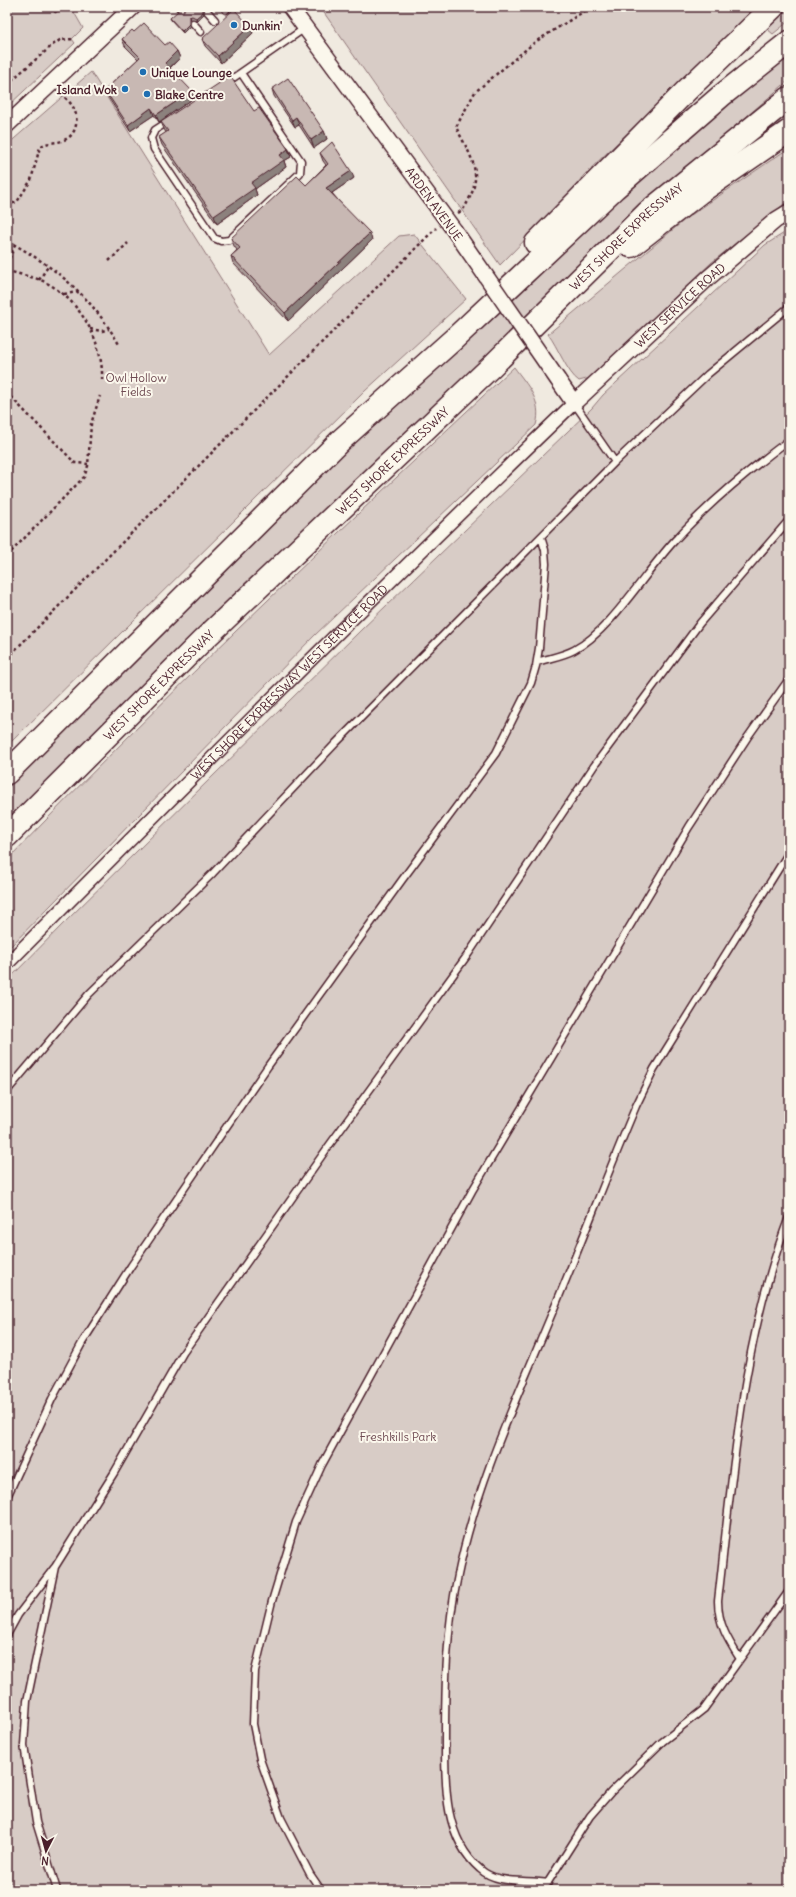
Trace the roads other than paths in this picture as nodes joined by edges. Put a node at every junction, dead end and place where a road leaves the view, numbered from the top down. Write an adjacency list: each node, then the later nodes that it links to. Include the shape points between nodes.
1 (133, 7): 14 (street)
2 (290, 7): 7 (street, ARDEN AVENUE)
3 (772, 7): 20 (highway)
4 (207, 11): 5 (lane)
5 (215, 20)
6 (193, 23): 8 (lane)
7 (305, 28): 10 (lane); 19 (street, ARDEN AVENUE, bridge, via 450,224)
8 (201, 32)
9 (789, 42): 20 (highway, via 721,96 615,188 455,338)
10 (242, 73): 11 (lane); 13 (lane, via 301,161 302,167 300,173 228,240 214,238 154,149 151,138 155,130)
11 (222, 86)
12 (789, 98): 18 (highway, WEST SHORE EXPRESSWAY, via 648,212)
13 (175, 117)
14 (7, 125)
15 (789, 131): 18 (highway, via 699,193 608,263)
16 (789, 212): 19 (street, WEST SERVICE ROAD, via 776,220 707,279)
17 (789, 307): 22 (lane, via 708,374)
18 (492, 366): 28 (highway, WEST SHORE EXPRESSWAY, via 201,642)
19 (574, 403): 22 (lane); 30 (street, WEST SHORE EXPRESSWAY WEST SERVICE ROAD, via 288,681)
20 (341, 440): 27 (highway)
21 (789, 440): 25 (lane, via 717,497 675,539 592,637 575,649)
22 (615, 462): 24 (lane)
23 (789, 520): 34 (lane, via 700,623 594,766 469,953 183,1353 114,1473)
24 (541, 537): 25 (lane, via 546,564); 31 (lane, via 336,743 213,873 89,994)
25 (537, 662): 33 (lane, via 531,683 496,753 268,1066 82,1343 52,1399)
26 (789, 679): 40 (lane, via 747,738 690,828 472,1191 322,1466 296,1522 259,1651 253,1685 253,1724 260,1760 281,1818)
27 (7, 774)
28 (7, 836)
29 (789, 852): 38 (lane, via 654,1069 636,1106 495,1454 458,1575 450,1625 445,1686 445,1772 448,1808 463,1847 480,1870 498,1878)
30 (7, 964)
31 (7, 1091)
32 (789, 1217): 37 (lane, via 768,1278 747,1369 718,1601 721,1627)
33 (7, 1497)
34 (55, 1567): 36 (lane, via 18,1615); 39 (lane, via 27,1700 24,1745 36,1822)
35 (789, 1591): 37 (lane)
36 (7, 1635)
37 (740, 1658): 38 (lane, via 704,1709 662,1742 590,1816)
38 (548, 1883): 41 (lane)
39 (57, 1890)
40 (321, 1890)
41 (544, 1890)

